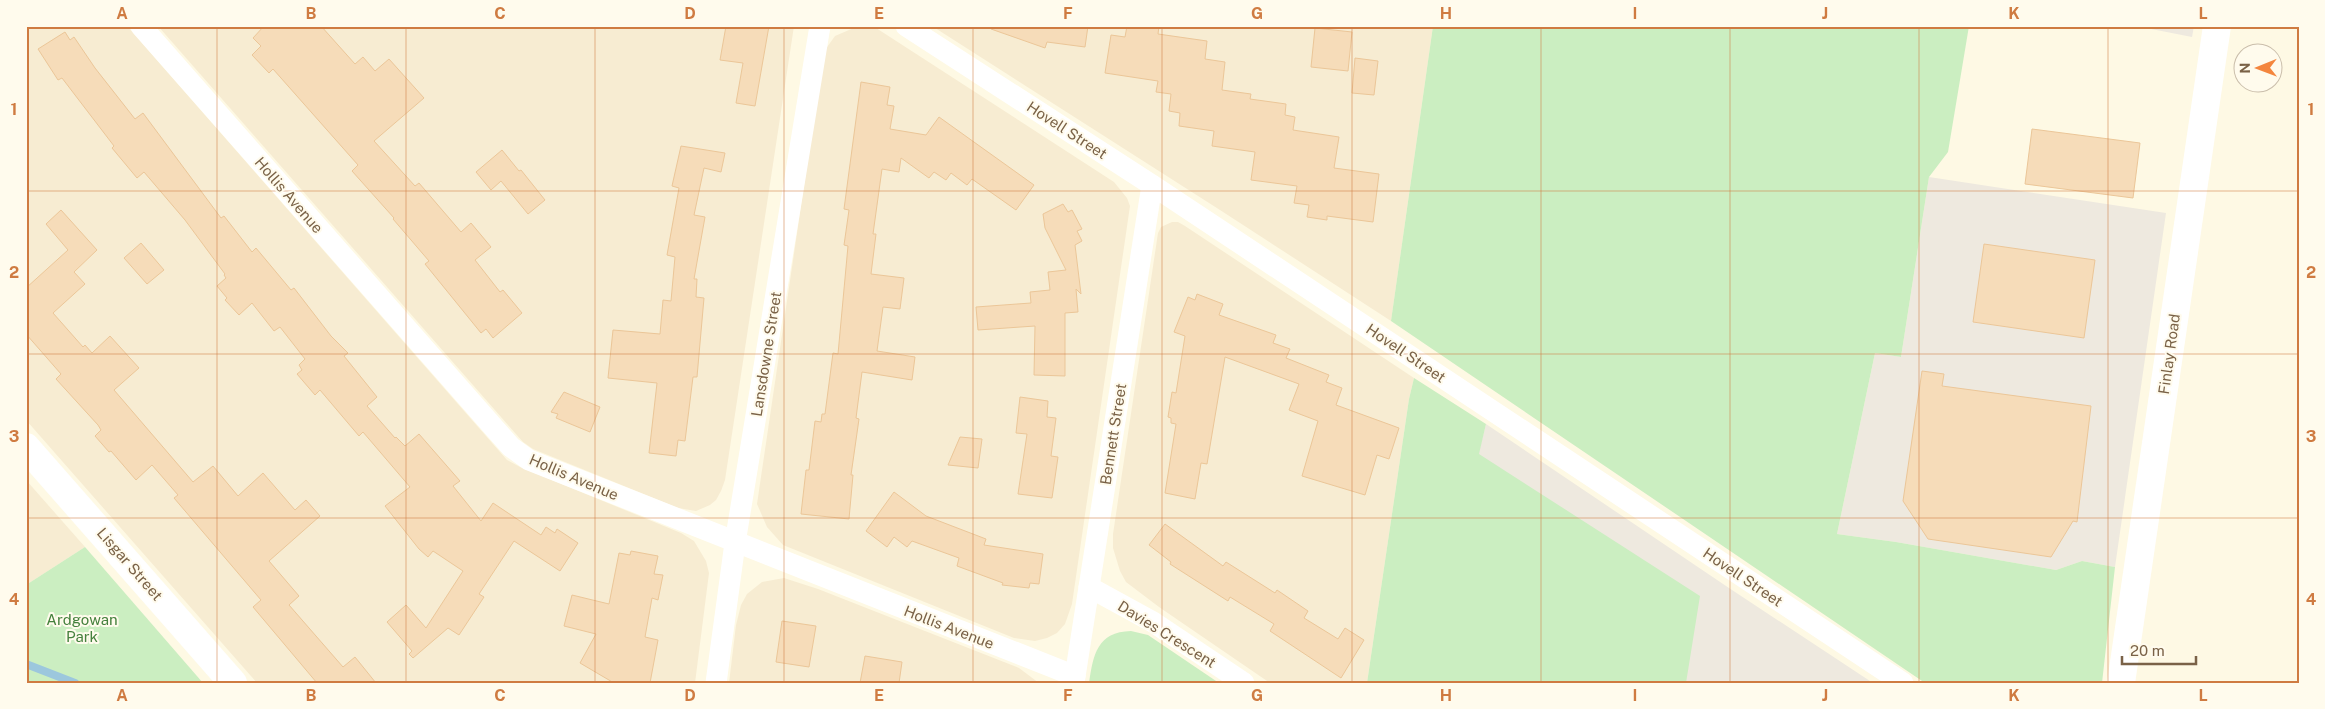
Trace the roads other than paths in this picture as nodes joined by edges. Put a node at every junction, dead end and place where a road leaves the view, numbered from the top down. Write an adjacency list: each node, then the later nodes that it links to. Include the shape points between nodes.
1 (141, 26): 7 (street, Hollis Avenue, via 511,447 529,460)
2 (820, 26): 7 (street, Lansdowne Street)
3 (906, 26): 5 (street, Hovell Street)
4 (2216, 26): 14 (street, Finlay Road)
5 (1152, 185): 8 (street, Bennett Street); 13 (street, Hovell Street)
6 (26, 447): 10 (street, Lisgar Street)
7 (735, 543): 9 (street, Hollis Avenue); 11 (street, Lansdowne Street)
8 (1089, 587): 9 (street, Bennett Street); 12 (street, Davies Crescent, via 1153,622)
9 (1074, 680)
10 (233, 683)
11 (716, 683)
12 (1244, 683)
13 (1903, 683)
14 (2121, 683)

